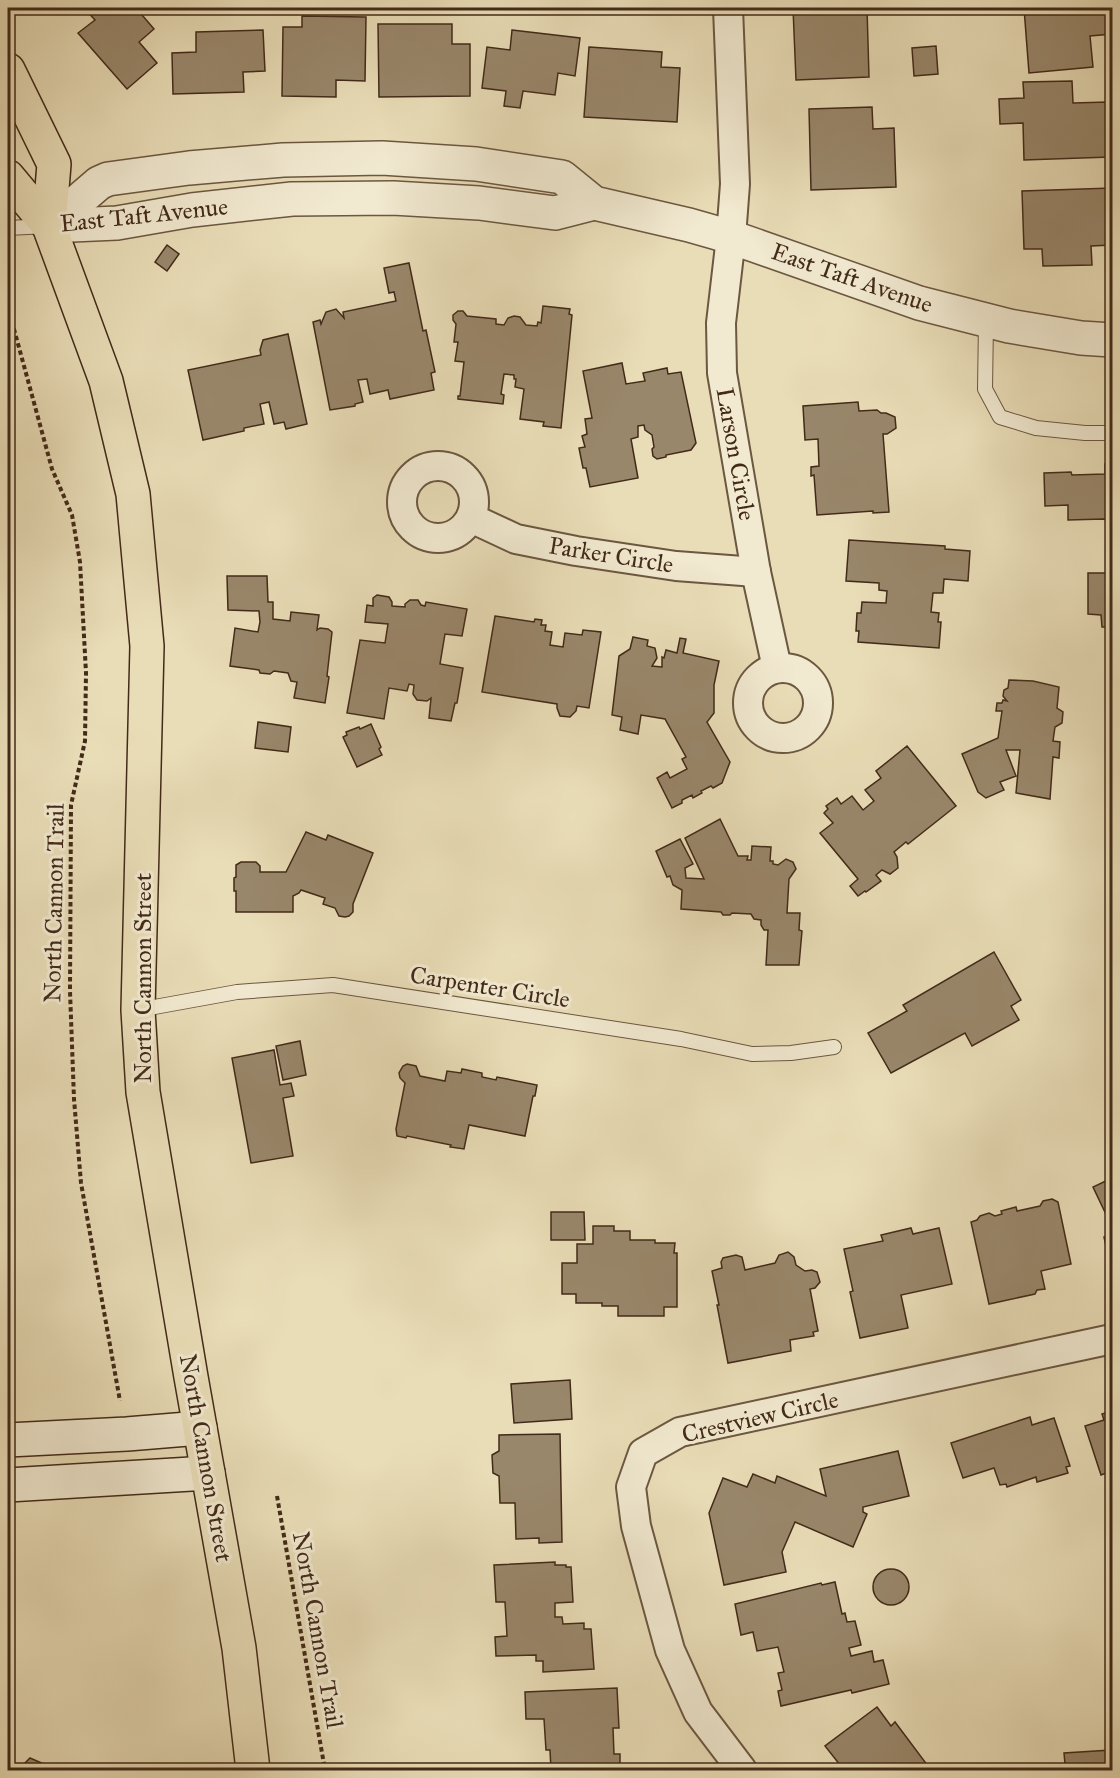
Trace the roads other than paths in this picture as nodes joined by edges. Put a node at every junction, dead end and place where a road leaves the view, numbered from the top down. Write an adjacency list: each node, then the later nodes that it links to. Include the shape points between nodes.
1 (728, 8): 7 (street, Larson Circle, via 735,184)
2 (8, 70): 5 (main road, North Cannon Street, via 54,164)
3 (8, 177): 5 (main road, North Cannon Street)
4 (594, 203): 5 (street, East Taft Avenue, via 555,213 393,198 292,199 117,223); 5 (street, East Taft Avenue, via 562,177 486,166 382,158 284,159 108,179); 7 (street, East Taft Avenue)
5 (49, 226): 6 (lane); 14 (main road, North Cannon Street, via 106,381 134,494 147,646)
6 (8, 228)
7 (731, 237): 8 (street, East Taft Avenue, via 919,303); 12 (street, Larson Circle, via 721,323 722,373)
8 (986, 322): 9 (street, East Taft Avenue); 10 (lane, via 985,389 1000,417 1036,428)
9 (1113, 340)
10 (1113, 433)
11 (471, 518): 12 (street, Parker Circle, via 516,539 676,566)
12 (756, 572): 13 (street, Larson Circle)
13 (777, 668)
14 (138, 1010): 15 (lane, Carpenter Circle, via 237,992 333,986 681,1039 752,1054); 17 (main road, North Cannon Street, via 143,1092)
15 (834, 1047)
16 (1113, 1339): 22 (street, Crestview Circle, via 680,1432 643,1454 631,1487 636,1526 670,1650 698,1712)
17 (200, 1428): 18 (street); 19 (main road, North Cannon Street)
18 (8, 1440)
19 (208, 1473): 20 (street); 21 (main road, North Cannon Street, via 239,1648)
20 (8, 1485)
21 (253, 1770)
22 (742, 1770)

